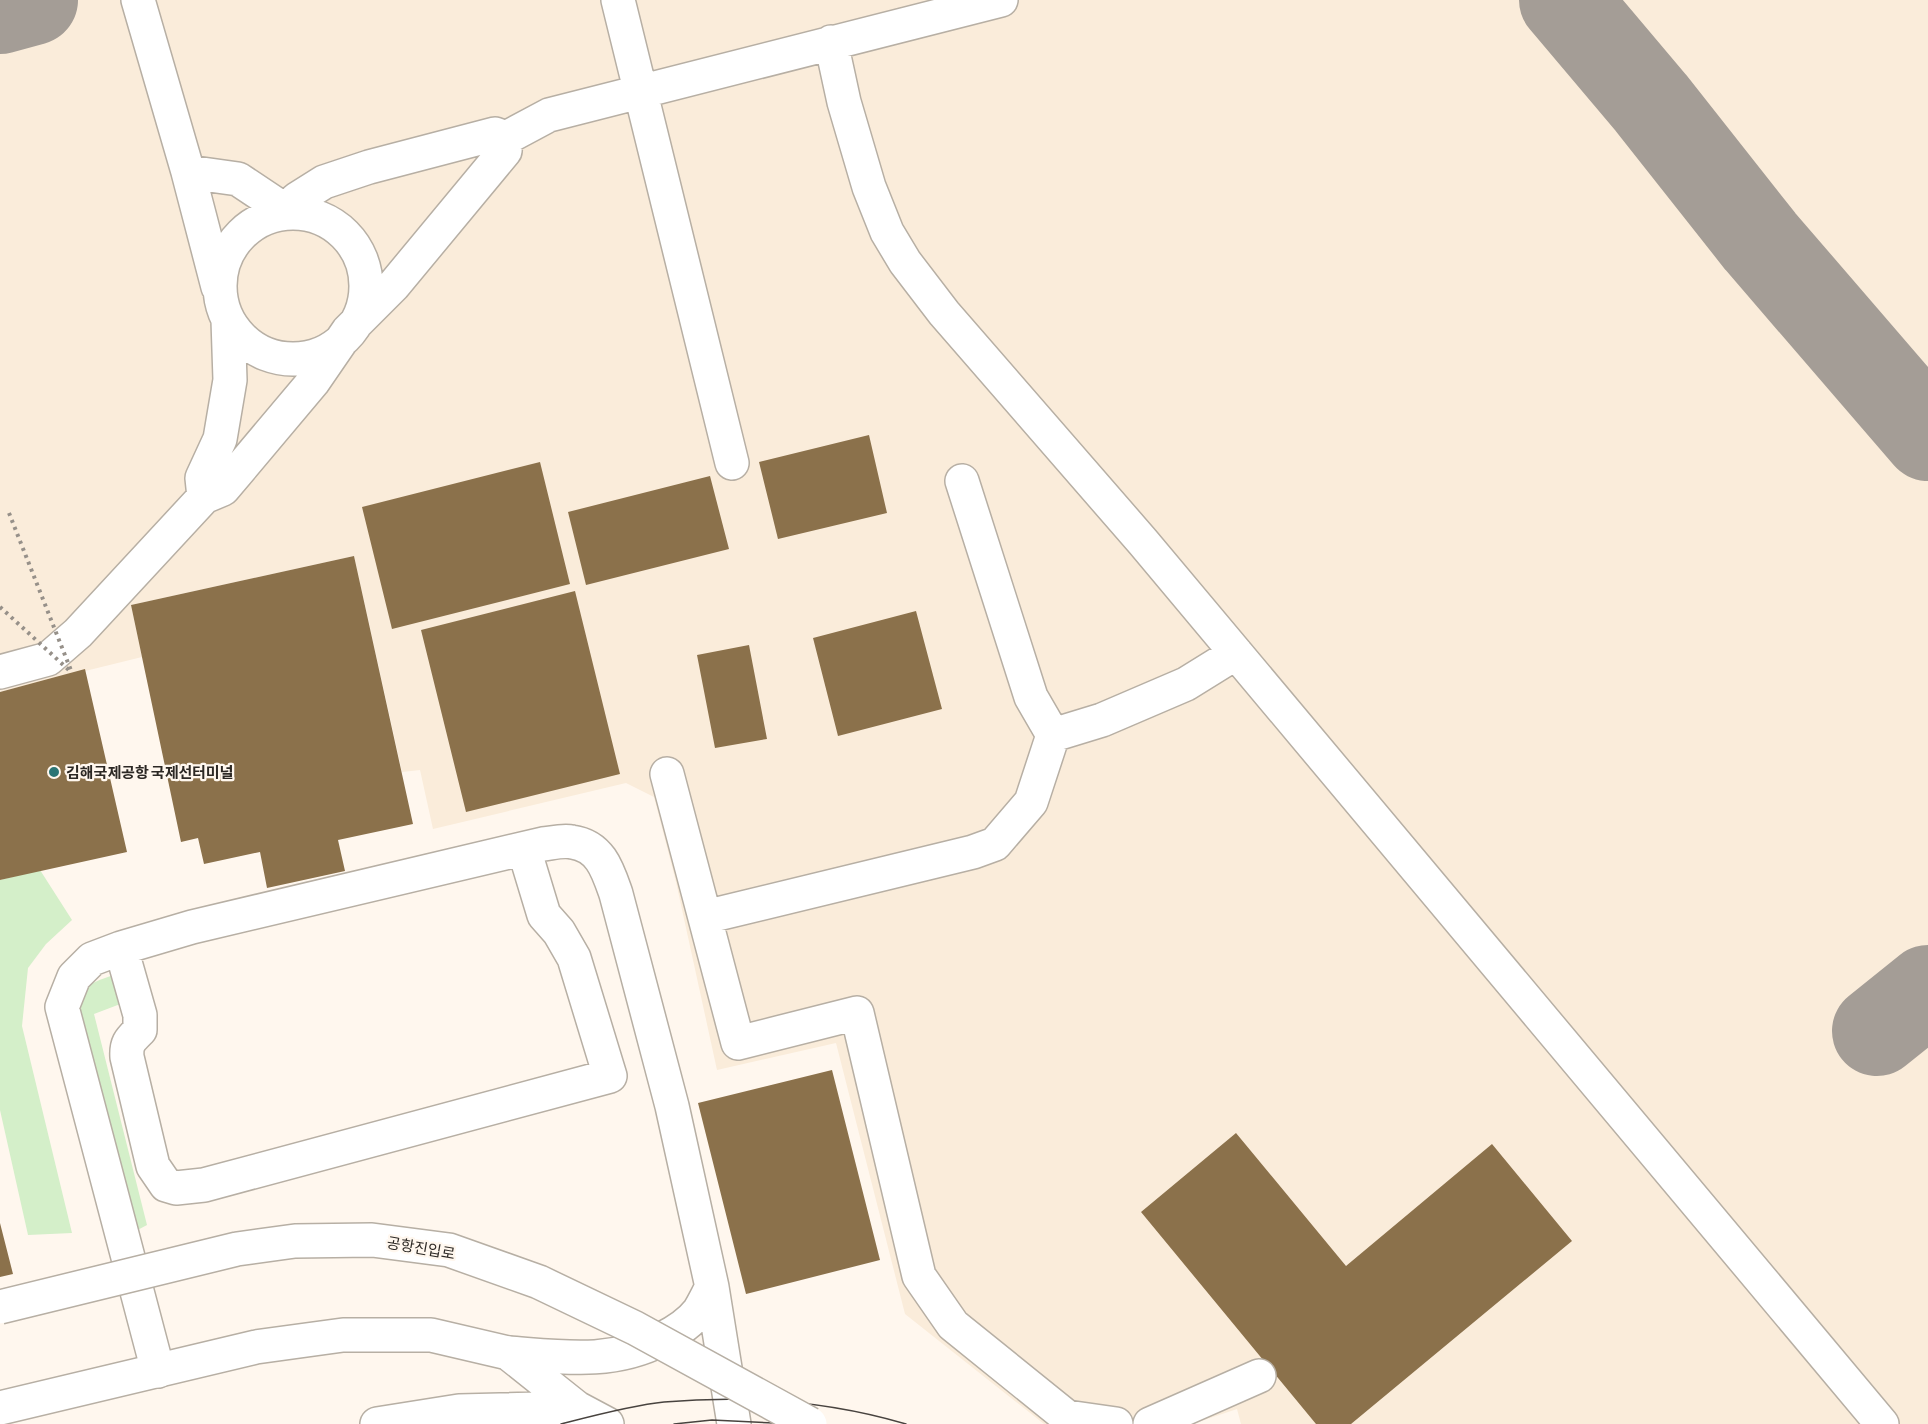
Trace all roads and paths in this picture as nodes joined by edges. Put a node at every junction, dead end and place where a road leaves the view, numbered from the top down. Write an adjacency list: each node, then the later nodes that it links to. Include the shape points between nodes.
1 (138, 0): 7 (main road)
2 (618, 0): 5 (main road)
3 (1001, 0): 4 (main road)
4 (831, 42): 5 (main road); 16 (main road, via 869,187 887,232 905,262 944,313)
5 (641, 92): 6 (main road, via 549,115); 11 (main road)
6 (506, 138): 8 (main road, via 495,134 335,178 297,199); 10 (main road, via 505,151 394,285)
7 (188, 172): 8 (main road, via 238,179); 9 (main road)
8 (289, 213): 9 (main road, via 265,218 244,231 229,250 221,273); 10 (main road, via 313,216 335,226 360,258 366,289 361,312)
9 (224, 309): 10 (main road, via 243,340 263,353 287,360 310,358 332,348); 13 (main road, via 230,380 220,439 202,478)
10 (348, 331): 13 (main road, via 313,382 223,489)
11 (732, 463)
12 (962, 481): 18 (main road, via 1031,698)
13 (204, 497): 17 (main road, via 78,633 48,659)
14 (9, 513): 15 (path, bridge, via 72,674)
15 (0, 607)
16 (1236, 653): 18 (main road, via 1186,684 1102,720); 36 (main road)
17 (0, 672)
18 (1053, 735): 21 (main road, via 1031,802 995,844)
19 (667, 774): 21 (main road)
20 (524, 849): 22 (main road, via 192,927); 22 (main road, via 544,915 574,958 610,1076 204,1185 166,1185 153,1166 127,1057 127,1044 140,1030 140,1014); 23 (main road, via 572,842 593,850 606,864 659,1052)
21 (705, 917): 34 (main road, via 738,1043 857,1013 919,1276 953,1325 1067,1417)
22 (121, 948): 26 (main road, via 92,958 74,977 62,1007)
23 (712, 1287): 25 (main road, via 698,1312 680,1330 643,1349 572,1358); 32 (main road)
24 (0, 1307): 33 (main road, 공항진입로, bridge, via 237,1249 295,1241 372,1240 449,1250 549,1287 635,1328)
25 (508, 1353): 26 (main road, via 431,1335 343,1335 256,1347); 29 (main road)
26 (158, 1371): 28 (main road)
27 (1259, 1376): 35 (main road)
28 (0, 1408)
29 (577, 1408): 30 (main road, via 459,1411); 31 (main road)
30 (377, 1424)
31 (607, 1424)
32 (734, 1424)
33 (810, 1424)
34 (1116, 1424)
35 (1150, 1424)
36 (1882, 1424)

